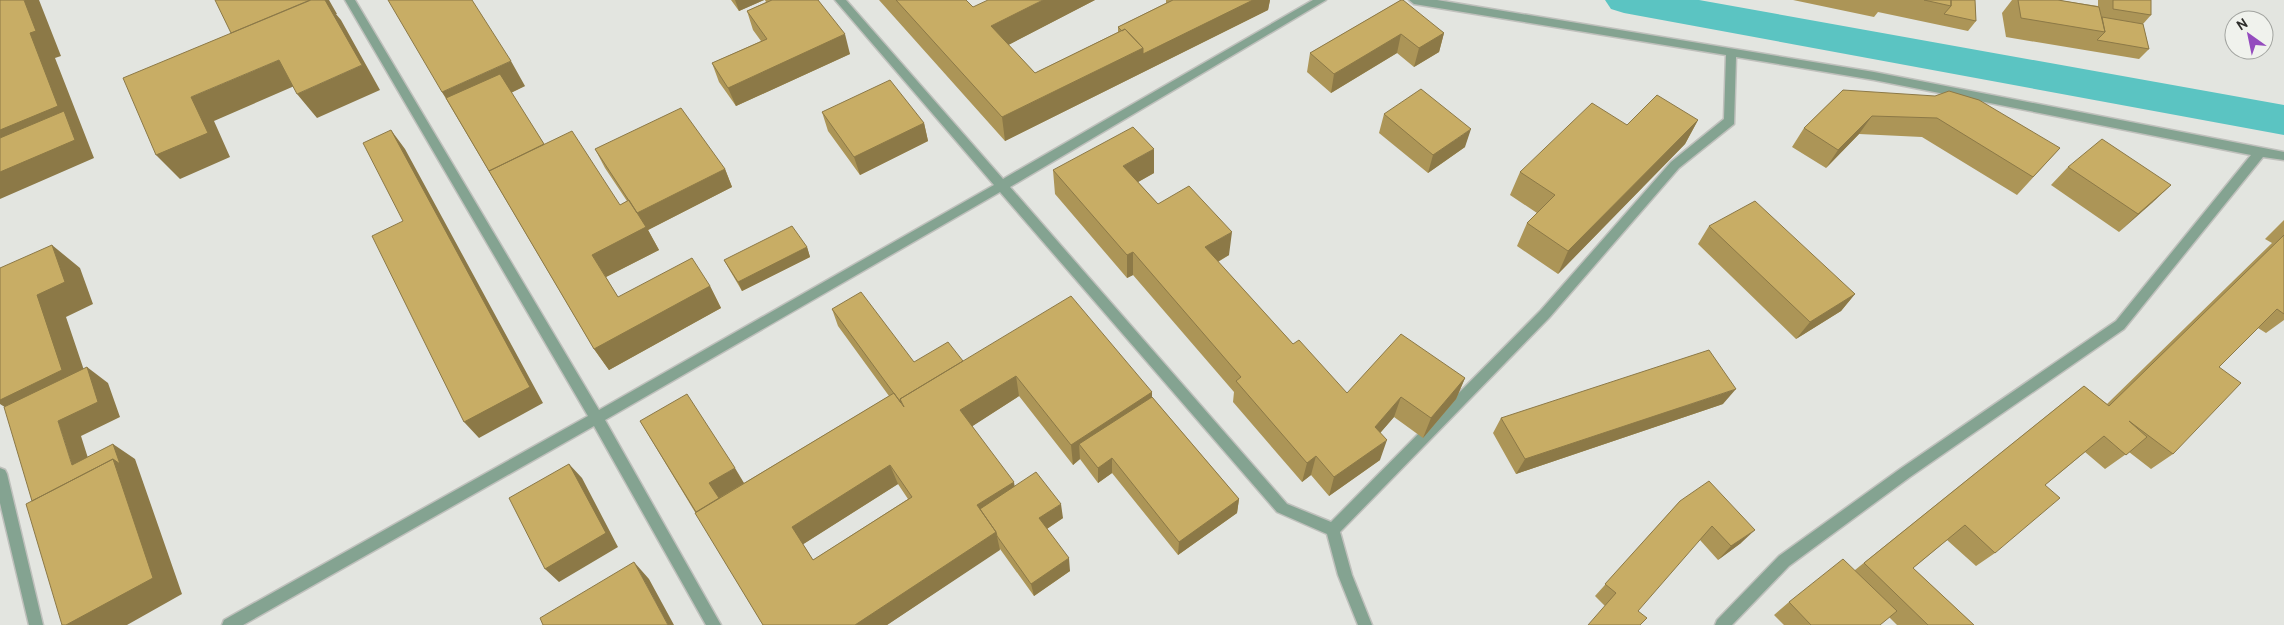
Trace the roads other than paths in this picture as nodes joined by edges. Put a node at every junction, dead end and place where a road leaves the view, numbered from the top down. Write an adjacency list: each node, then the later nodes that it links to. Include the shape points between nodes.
1 (350, 0): 9 (street)
2 (840, 0): 8 (street)
3 (1322, 0): 8 (street)
4 (1414, 0): 5 (street)
5 (1731, 52): 6 (street, via 1874,76); 11 (street, via 1730,121 1675,165 1545,314)
6 (2260, 152): 7 (street); 16 (street, via 2120,325 1784,561)
7 (2284, 156)
8 (1002, 187): 9 (street); 11 (street, via 1282,508)
9 (596, 419): 13 (street); 14 (street)
10 (0, 474): 12 (street)
11 (1333, 530): 15 (street, via 1345,575)
12 (36, 625)
13 (229, 625)
14 (714, 625)
15 (1365, 625)
16 (1722, 625)

